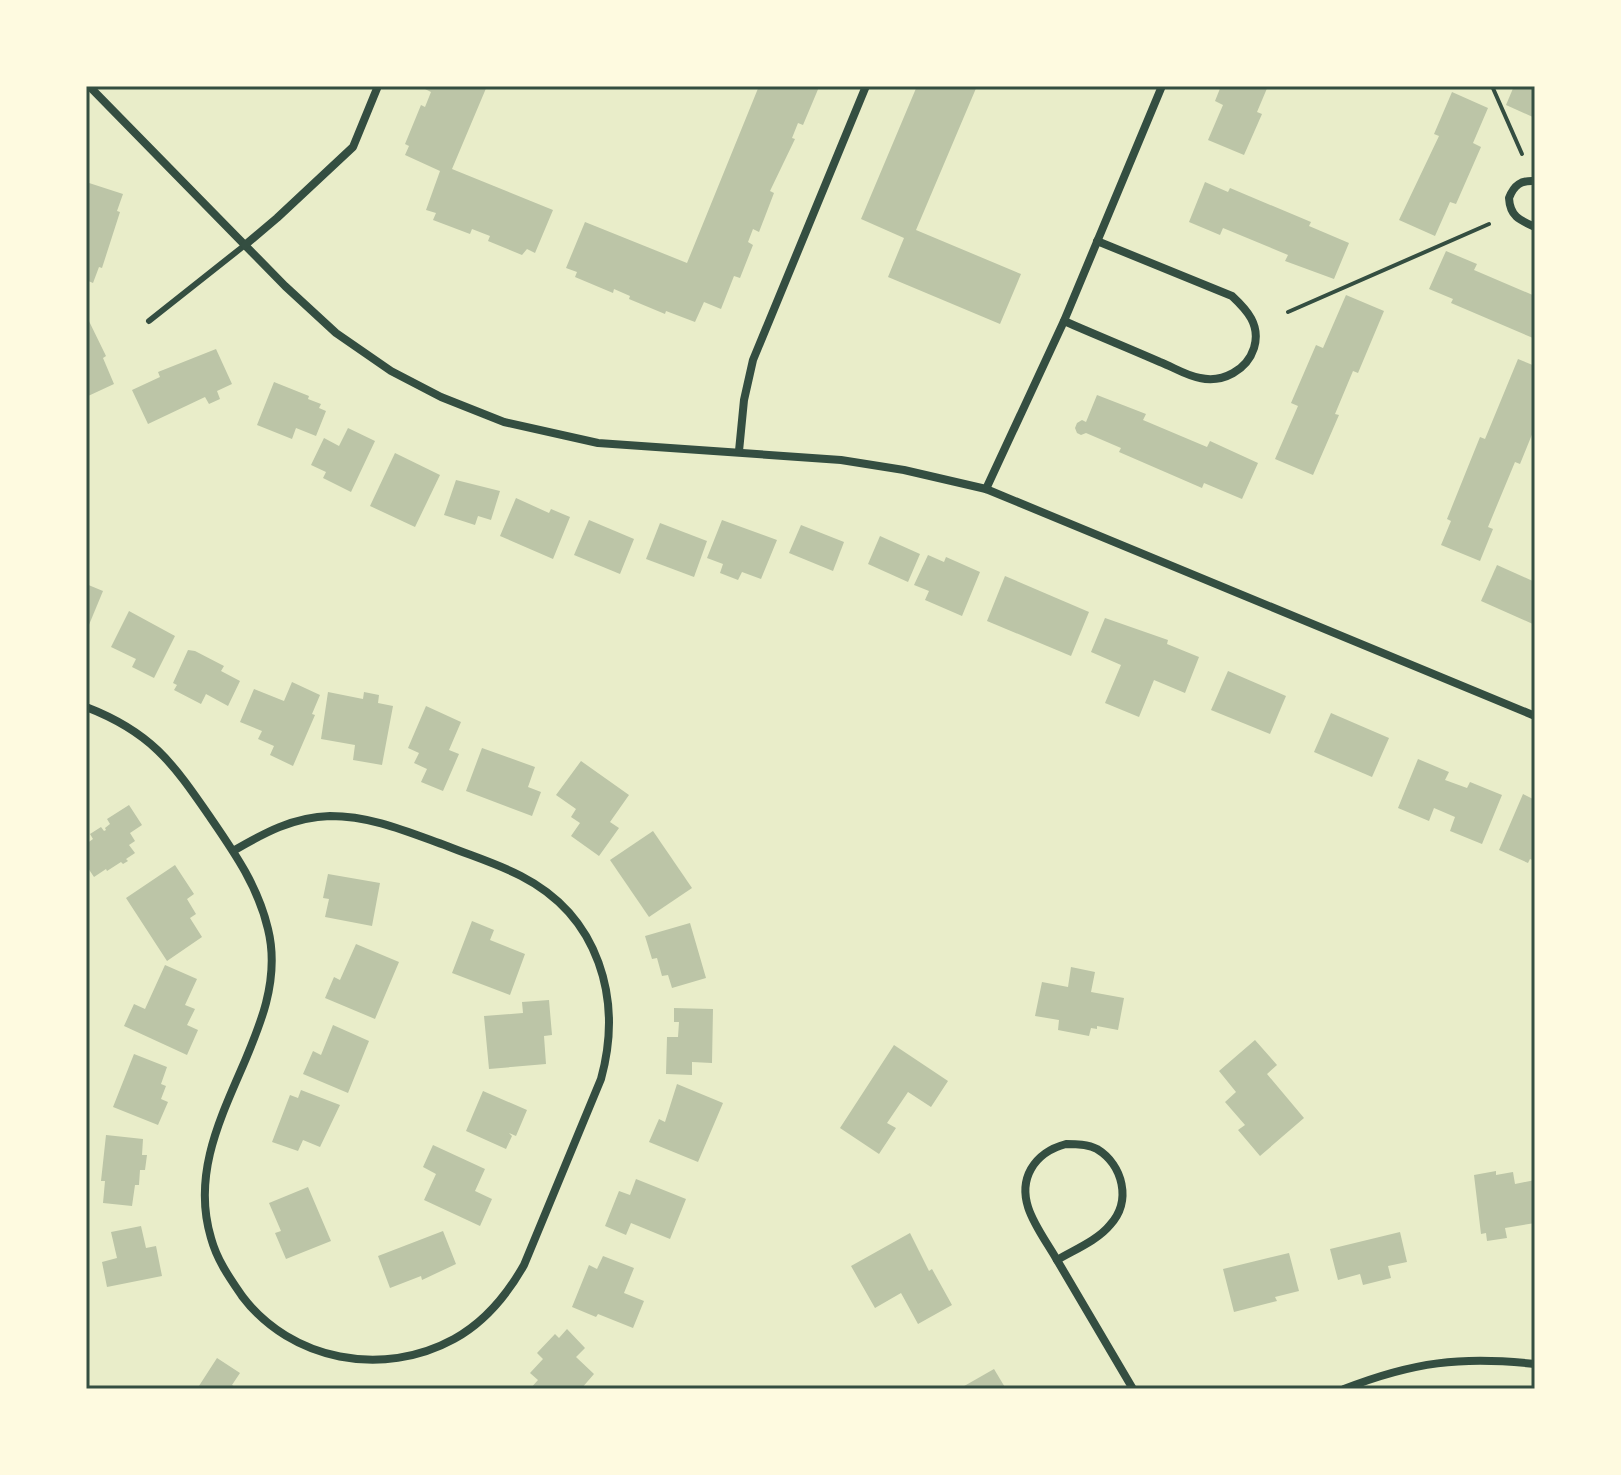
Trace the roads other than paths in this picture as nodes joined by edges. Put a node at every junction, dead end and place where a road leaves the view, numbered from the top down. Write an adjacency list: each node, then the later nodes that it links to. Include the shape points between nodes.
1 (89, 86): 8 (street)
2 (378, 86): 8 (street, via 353,147)
3 (866, 86): 11 (street, via 753,360)
4 (1162, 86): 7 (street)
5 (1535, 181): 6 (street, via 1518,183 1509,198 1517,219)
6 (1535, 227)
7 (1097, 241): 10 (street); 10 (street, via 1232,296 1247,308 1254,324 1252,353 1228,376 1201,379)
8 (245, 245): 9 (lane); 11 (street, via 363,353 483,415 598,443)
9 (149, 321)
10 (1064, 321): 12 (street)
11 (739, 451): 12 (street, via 866,464)
12 (986, 489): 14 (street)
13 (86, 707): 15 (street, via 147,738 175,767)
14 (1535, 716)
15 (233, 851): 15 (street, via 295,821 329,816 386,823 541,888 574,919 597,957 610,1023 601,1079 524,1265 499,1302 456,1338 436,1347 370,1361 305,1346 250,1306 223,1270 206,1216 209,1148 263,1014 272,966 269,931 254,886)
16 (1057, 1260): 16 (street, via 1026,1203 1026,1181 1045,1153 1066,1144 1088,1145 1115,1165 1122,1203 1105,1231); 18 (street)
17 (1535, 1364): 19 (street, via 1440,1361)
18 (1133, 1389)
19 (1344, 1389)

